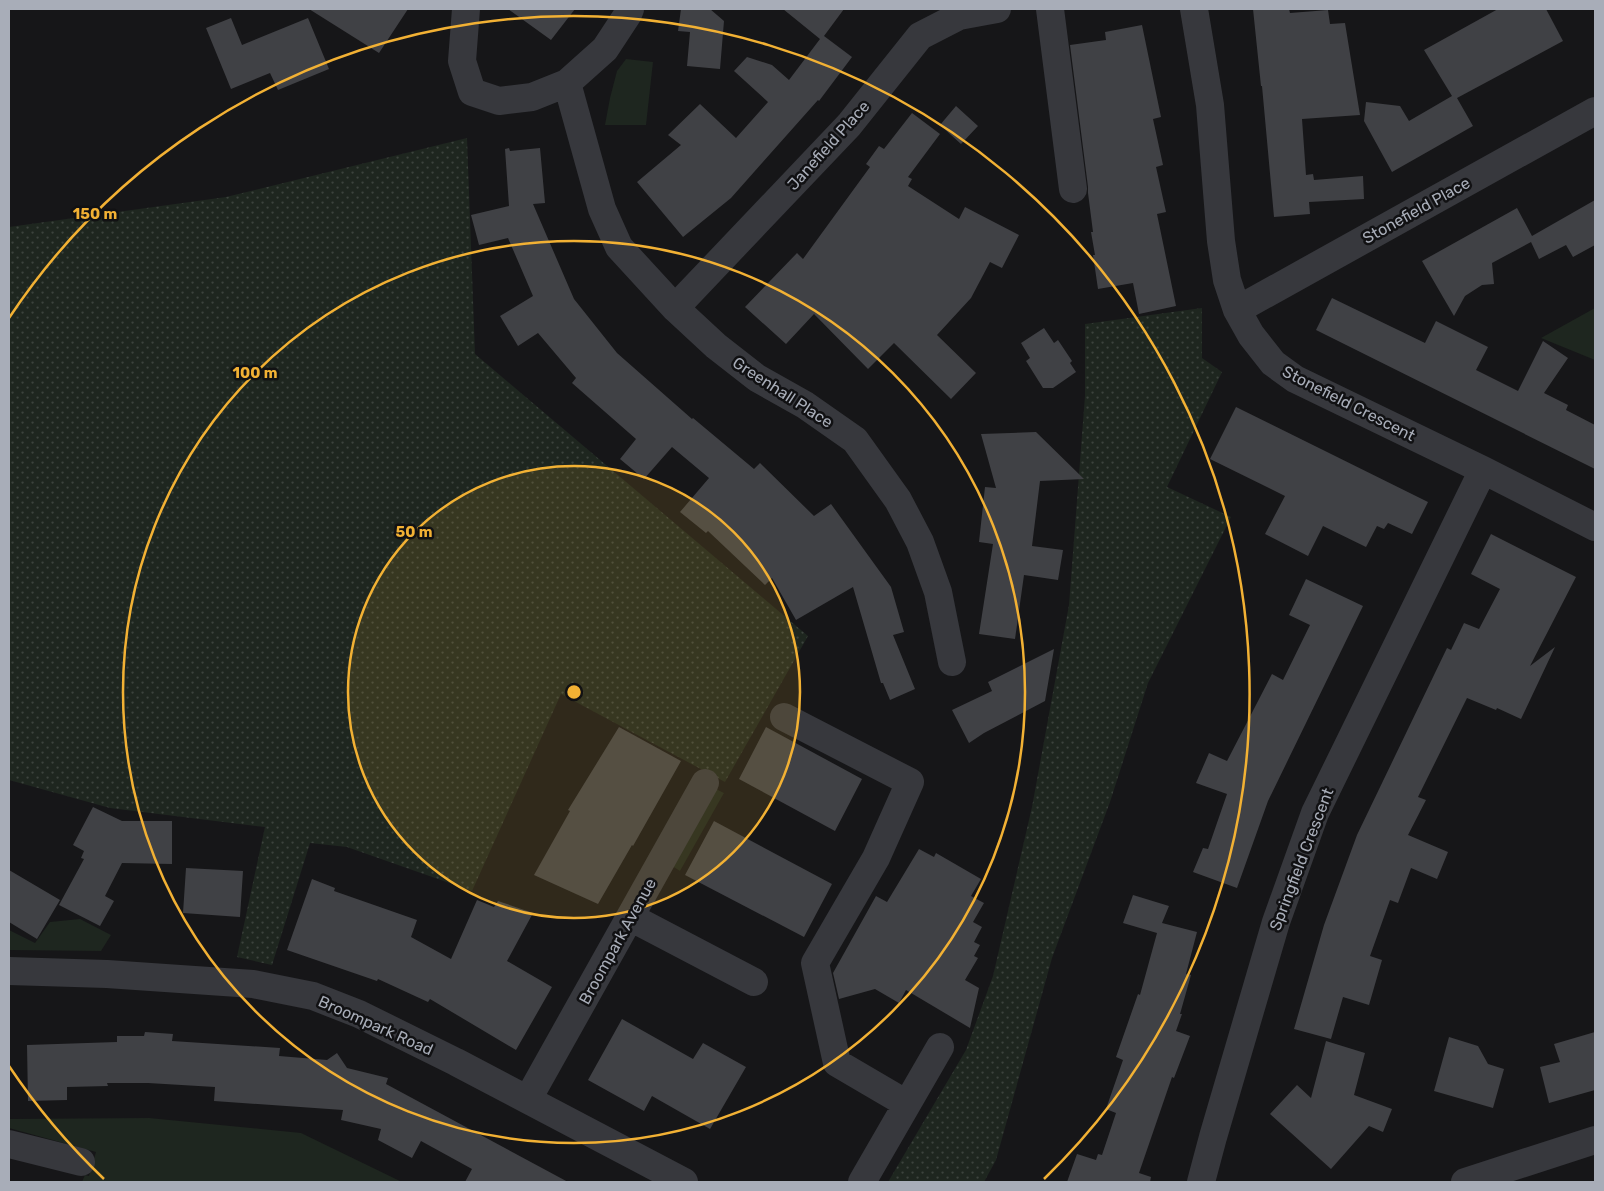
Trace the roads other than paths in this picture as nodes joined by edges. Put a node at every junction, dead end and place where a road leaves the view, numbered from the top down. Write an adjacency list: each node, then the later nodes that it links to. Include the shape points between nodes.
1 (466, 9): 6 (street, via 462,61 472,92 499,100 516,99 532,97)
2 (630, 9): 6 (street, via 604,49)
3 (997, 9): 9 (street, Janefield Place, via 959,16 920,36 849,125)
4 (1050, 9): 8 (street)
5 (1194, 9): 10 (street, Stonefield Crescent, via 1210,104 1222,249 1227,280)
6 (567, 83): 9 (street, Greenhall Place, via 602,209 619,247)
7 (1595, 111): 10 (street, Stonefield Place)
8 (1072, 190)
9 (674, 308): 13 (street, Greenhall Place, via 757,378 855,440 898,500 920,542 938,592)
10 (1237, 310): 11 (street, Stonefield Crescent, via 1272,363 1295,379)
11 (1483, 470): 12 (street, Stonefield Crescent); 27 (street, Springfield Crescent, via 1315,813 1276,922)
12 (1595, 527)
13 (952, 662)
14 (784, 717): 21 (street, via 910,782 876,858 815,963 837,1063)
15 (705, 783): 16 (street, Broompark Avenue)
16 (630, 917): 18 (street); 20 (street, Broompark Avenue)
17 (9, 971): 20 (street, Broompark Road, via 253,984 313,996 359,1014)
18 (754, 982)
19 (940, 1047): 21 (street)
20 (528, 1099): 25 (street, Broompark Road)
21 (907, 1104): 26 (street)
22 (1595, 1140): 28 (street)
23 (9, 1144): 24 (street)
24 (81, 1162)
25 (684, 1182)
26 (862, 1182)
27 (1201, 1182)
28 (1464, 1182)

